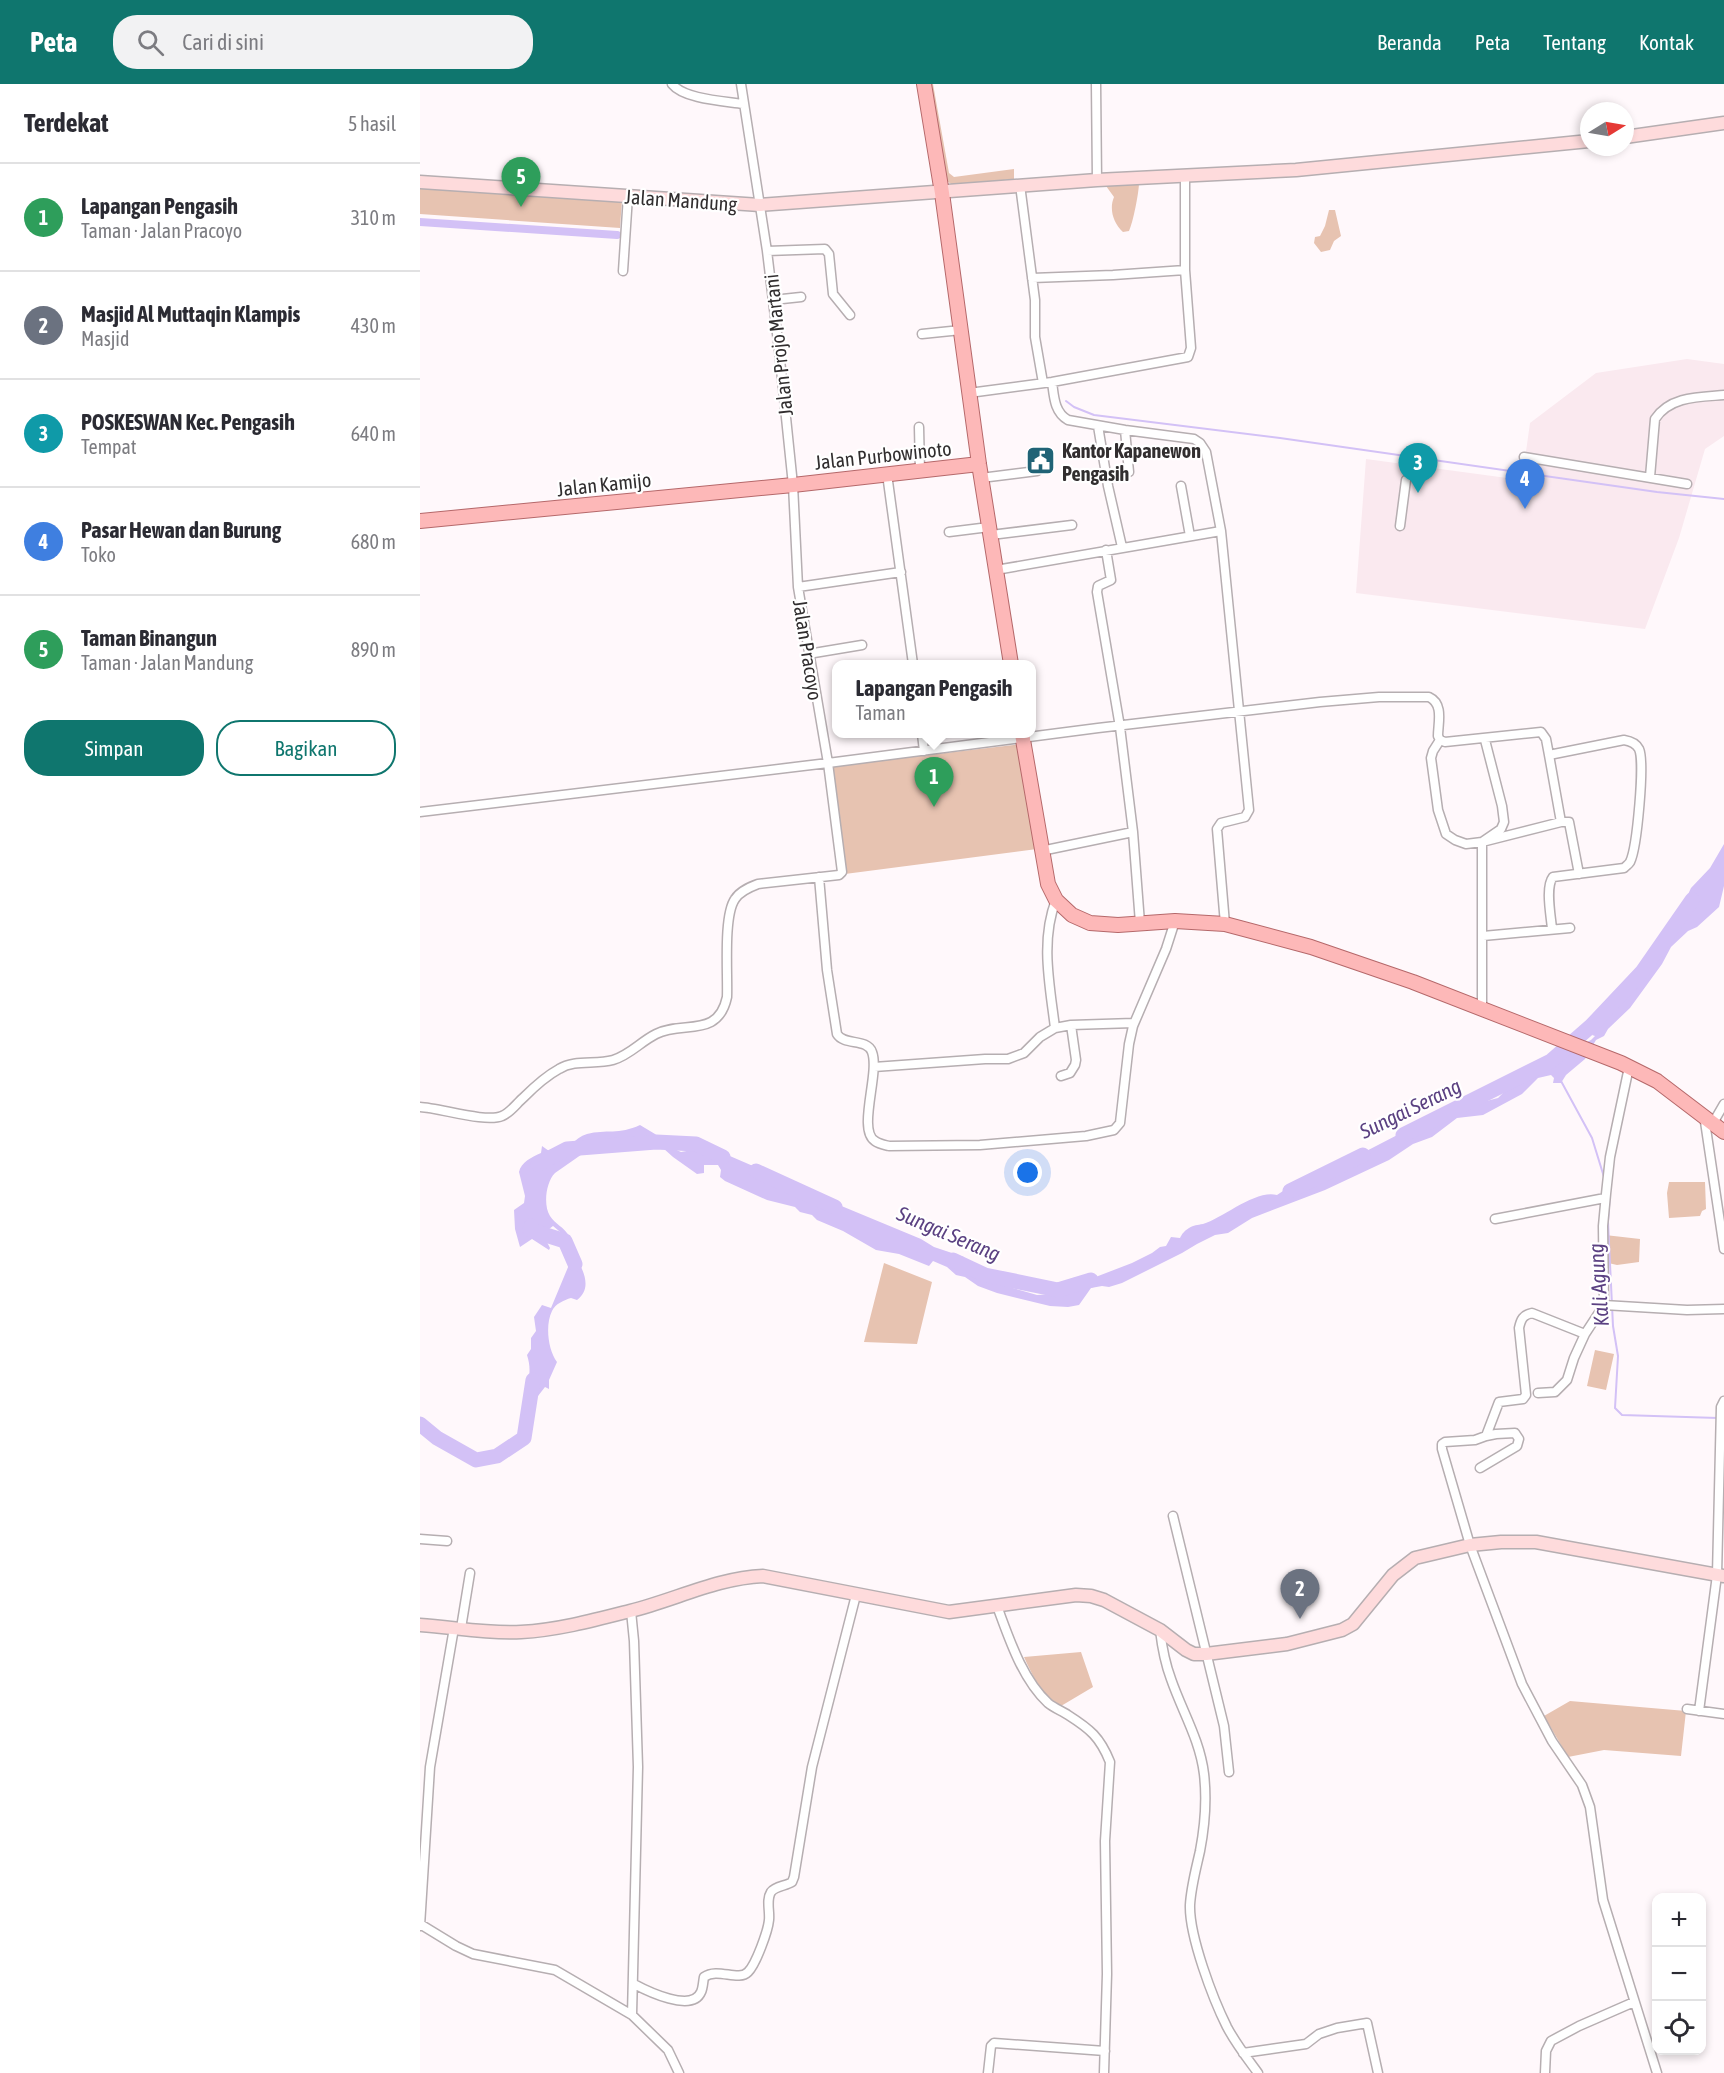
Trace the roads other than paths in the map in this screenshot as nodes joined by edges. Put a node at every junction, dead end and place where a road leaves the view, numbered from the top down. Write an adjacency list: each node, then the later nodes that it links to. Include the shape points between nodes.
1 (672, 84): 5 (street, via 693,96)
2 (741, 84): 5 (street, Jalan Projo Martani)
3 (924, 84): 13 (main road)
4 (1096, 84): 10 (street)
5 (742, 104): 15 (street, Jalan Projo Martani)
6 (1724, 123): 7 (street)
7 (1634, 136)
8 (1580, 142): 9 (street, Jalan Mandung, via 1296,170)
9 (1185, 176): 10 (street, Jalan Mandung); 17 (street)
10 (1097, 180): 12 (street, Jalan Mandung)
11 (420, 182): 14 (street, Jalan Mandung)
12 (1020, 185): 13 (street, Jalan Mandung); 19 (street)
13 (942, 193): 15 (street, Jalan Mandung); 23 (main road)
14 (628, 196): 15 (street, Jalan Mandung); 18 (street)
15 (760, 205): 16 (street, Jalan Projo Martani)
16 (767, 251): 21 (street, Jalan Projo Martani); 22 (street, via 825,249 829,254 833,294)
17 (1185, 270): 19 (street); 25 (street, via 1191,348 1188,357)
18 (623, 271)
19 (1032, 278): 25 (street, via 1033,326)
20 (801, 297): 21 (street)
21 (773, 300): 41 (street, Jalan Projo Martani)
22 (850, 315)
23 (961, 330): 24 (street); 26 (main road)
24 (922, 334)
25 (1047, 382): 26 (street); 28 (street, via 1062,417)
26 (969, 393): 33 (main road)
27 (1724, 395): 37 (street, via 1687,398 1659,413 1655,419)
28 (1098, 426): 30 (street); 50 (street)
29 (919, 427): 34 (street)
30 (1125, 430): 35 (street); 47 (street, via 1200,442 1206,452)
31 (1039, 455): 38 (street, via 1037,471)
32 (1524, 457): 37 (street)
33 (979, 464): 34 (main road, Jalan Purbowinoto); 38 (main road)
34 (920, 471): 36 (main road, Jalan Purbowinoto)
35 (1129, 472)
36 (888, 474): 41 (main road, Jalan Purbowinoto); 53 (street)
37 (1650, 477): 40 (street)
38 (981, 478): 46 (main road)
39 (1406, 480): 45 (street)
40 (1687, 484)
41 (793, 485): 43 (main road, Jalan Kamijo); 54 (street, Jalan Pracoyo)
42 (1181, 486): 49 (street)
43 (420, 521)
44 (1072, 525): 46 (street)
45 (1400, 526)
46 (990, 531): 48 (street); 52 (main road)
47 (1221, 531): 49 (street); 59 (street)
48 (949, 532)
49 (1190, 536): 50 (street)
50 (1122, 547): 51 (street)
51 (1106, 550): 52 (street); 60 (street, via 1111,580 1096,588)
52 (996, 570): 58 (main road)
53 (901, 572): 54 (street); 57 (street)
54 (798, 587): 56 (street, Jalan Pracoyo)
55 (862, 645): 56 (street)
56 (808, 654): 69 (street, Jalan Pracoyo)
57 (912, 660)
58 (1010, 660)
59 (1239, 713): 60 (street); 65 (street, via 1379,697 1429,697 1438,707); 80 (street, via 1249,810 1245,817 1221,823 1217,829)
60 (1120, 727): 61 (street); 72 (street)
61 (1036, 735)
62 (922, 738): 67 (street)
63 (1010, 738): 67 (street)
64 (1023, 738): 74 (main road)
65 (1440, 740): 66 (street); 73 (street, via 1431,758 1438,810 1446,834 1466,844)
66 (1485, 740): 68 (street, via 1541,732); 73 (street, via 1504,822 1501,830)
67 (924, 751): 69 (street)
68 (1549, 755): 71 (street); 75 (street, via 1624,740 1638,747 1642,762 1631,860 1624,868)
69 (828, 763): 70 (street); 76 (street, Jalan Pracoyo, via 842,874)
70 (420, 812)
71 (1562, 822): 73 (street); 75 (street, via 1569,822)
72 (1133, 832): 74 (street); 79 (street)
73 (1482, 842): 83 (street)
74 (1041, 851): 77 (main road)
75 (1579, 873): 82 (street, via 1550,880)
76 (819, 877): 89 (street, via 837,1034 841,1039 870,1047); 92 (street, via 758,884 736,898 728,930 727,997 725,1008 715,1020 665,1030 612,1060 559,1068 501,1116 484,1118)
77 (1056, 900): 79 (main road, via 1072,915 1090,923); 87 (street, via 1047,934)
78 (1175, 921): 79 (main road); 80 (main road); 85 (street)
79 (1140, 923)
80 (1225, 924): 84 (main road, via 1311,947)
81 (1570, 928): 82 (street)
82 (1552, 929): 83 (street)
83 (1483, 936): 84 (street)
84 (1482, 1009): 88 (main road)
85 (1134, 1023): 86 (street); 89 (street, via 1120,1123 1103,1134 980,1146 889,1146 876,1142 868,1132)
86 (1071, 1025): 87 (street); 90 (street, via 1075,1065 1070,1073)
87 (1055, 1029): 89 (street, via 1014,1058)
88 (1625, 1065): 93 (main road, via 1657,1081); 94 (street)
89 (874, 1067)
90 (1060, 1076)
91 (1724, 1104): 93 (street)
92 (420, 1107)
93 (1714, 1123): 96 (street)
94 (1605, 1196): 95 (street); 97 (street)
95 (1495, 1219)
96 (1724, 1249)
97 (1606, 1306): 98 (street); 99 (street)
98 (1724, 1309)
99 (1585, 1334): 100 (street, via 1562,1387); 102 (street, via 1532,1313 1525,1315 1519,1328 1526,1395 1523,1399 1499,1402)
100 (1538, 1393)
101 (1724, 1401): 103 (street)
102 (1486, 1436): 104 (street, via 1515,1433 1519,1439 1514,1450); 108 (street, via 1442,1444)
103 (1722, 1466): 110 (street)
104 (1480, 1468)
105 (1173, 1516): 117 (street)
106 (420, 1539): 107 (street)
107 (447, 1541)
108 (1470, 1545): 110 (street, via 1536,1542); 117 (street, via 1415,1558 1393,1575 1353,1624 1342,1630 1287,1644); 124 (street, via 1522,1684 1552,1741 1582,1785 1590,1807 1603,1900)
109 (470, 1573): 115 (street)
110 (1720, 1575): 119 (street)
111 (856, 1595): 112 (street, via 949,1612); 113 (street, via 763,1576 743,1577); 123 (street, via 813,1767 794,1877 792,1882 771,1892 769,1922 750,1971 738,1976 709,1973 704,1977 701,1993 682,2002)
112 (997, 1606): 116 (street, via 1091,1596); 126 (street, via 1032,1684 1049,1704 1091,1730 1110,1762 1104,1840)
113 (631, 1611): 115 (street, via 520,1633); 123 (street, via 638,1767)
114 (420, 1625): 115 (street)
115 (457, 1628): 122 (street, via 430,1767)
116 (1160, 1630): 117 (street, via 1186,1650); 127 (street, via 1171,1680 1198,1747 1207,1799 1191,1923 1197,1950 1227,2026)
117 (1206, 1654): 121 (street, via 1224,1726)
118 (1687, 1709): 119 (street)
119 (1699, 1711): 120 (street)
120 (1724, 1714)
121 (1229, 1772)
122 (420, 1925): 125 (street, via 473,1954 555,1970)
123 (634, 1984): 125 (street)
124 (1634, 2002): 133 (street, via 1551,2041 1546,2051); 134 (street)
125 (632, 2015): 128 (street, via 668,2050)
126 (1105, 2051): 129 (street, via 994,2043); 130 (street)
127 (1243, 2053): 131 (street); 132 (street, via 1306,2044 1319,2034 1368,2023)
128 (679, 2073)
129 (988, 2073)
130 (1104, 2073)
131 (1258, 2073)
132 (1378, 2073)
133 (1545, 2073)
134 (1657, 2073)

